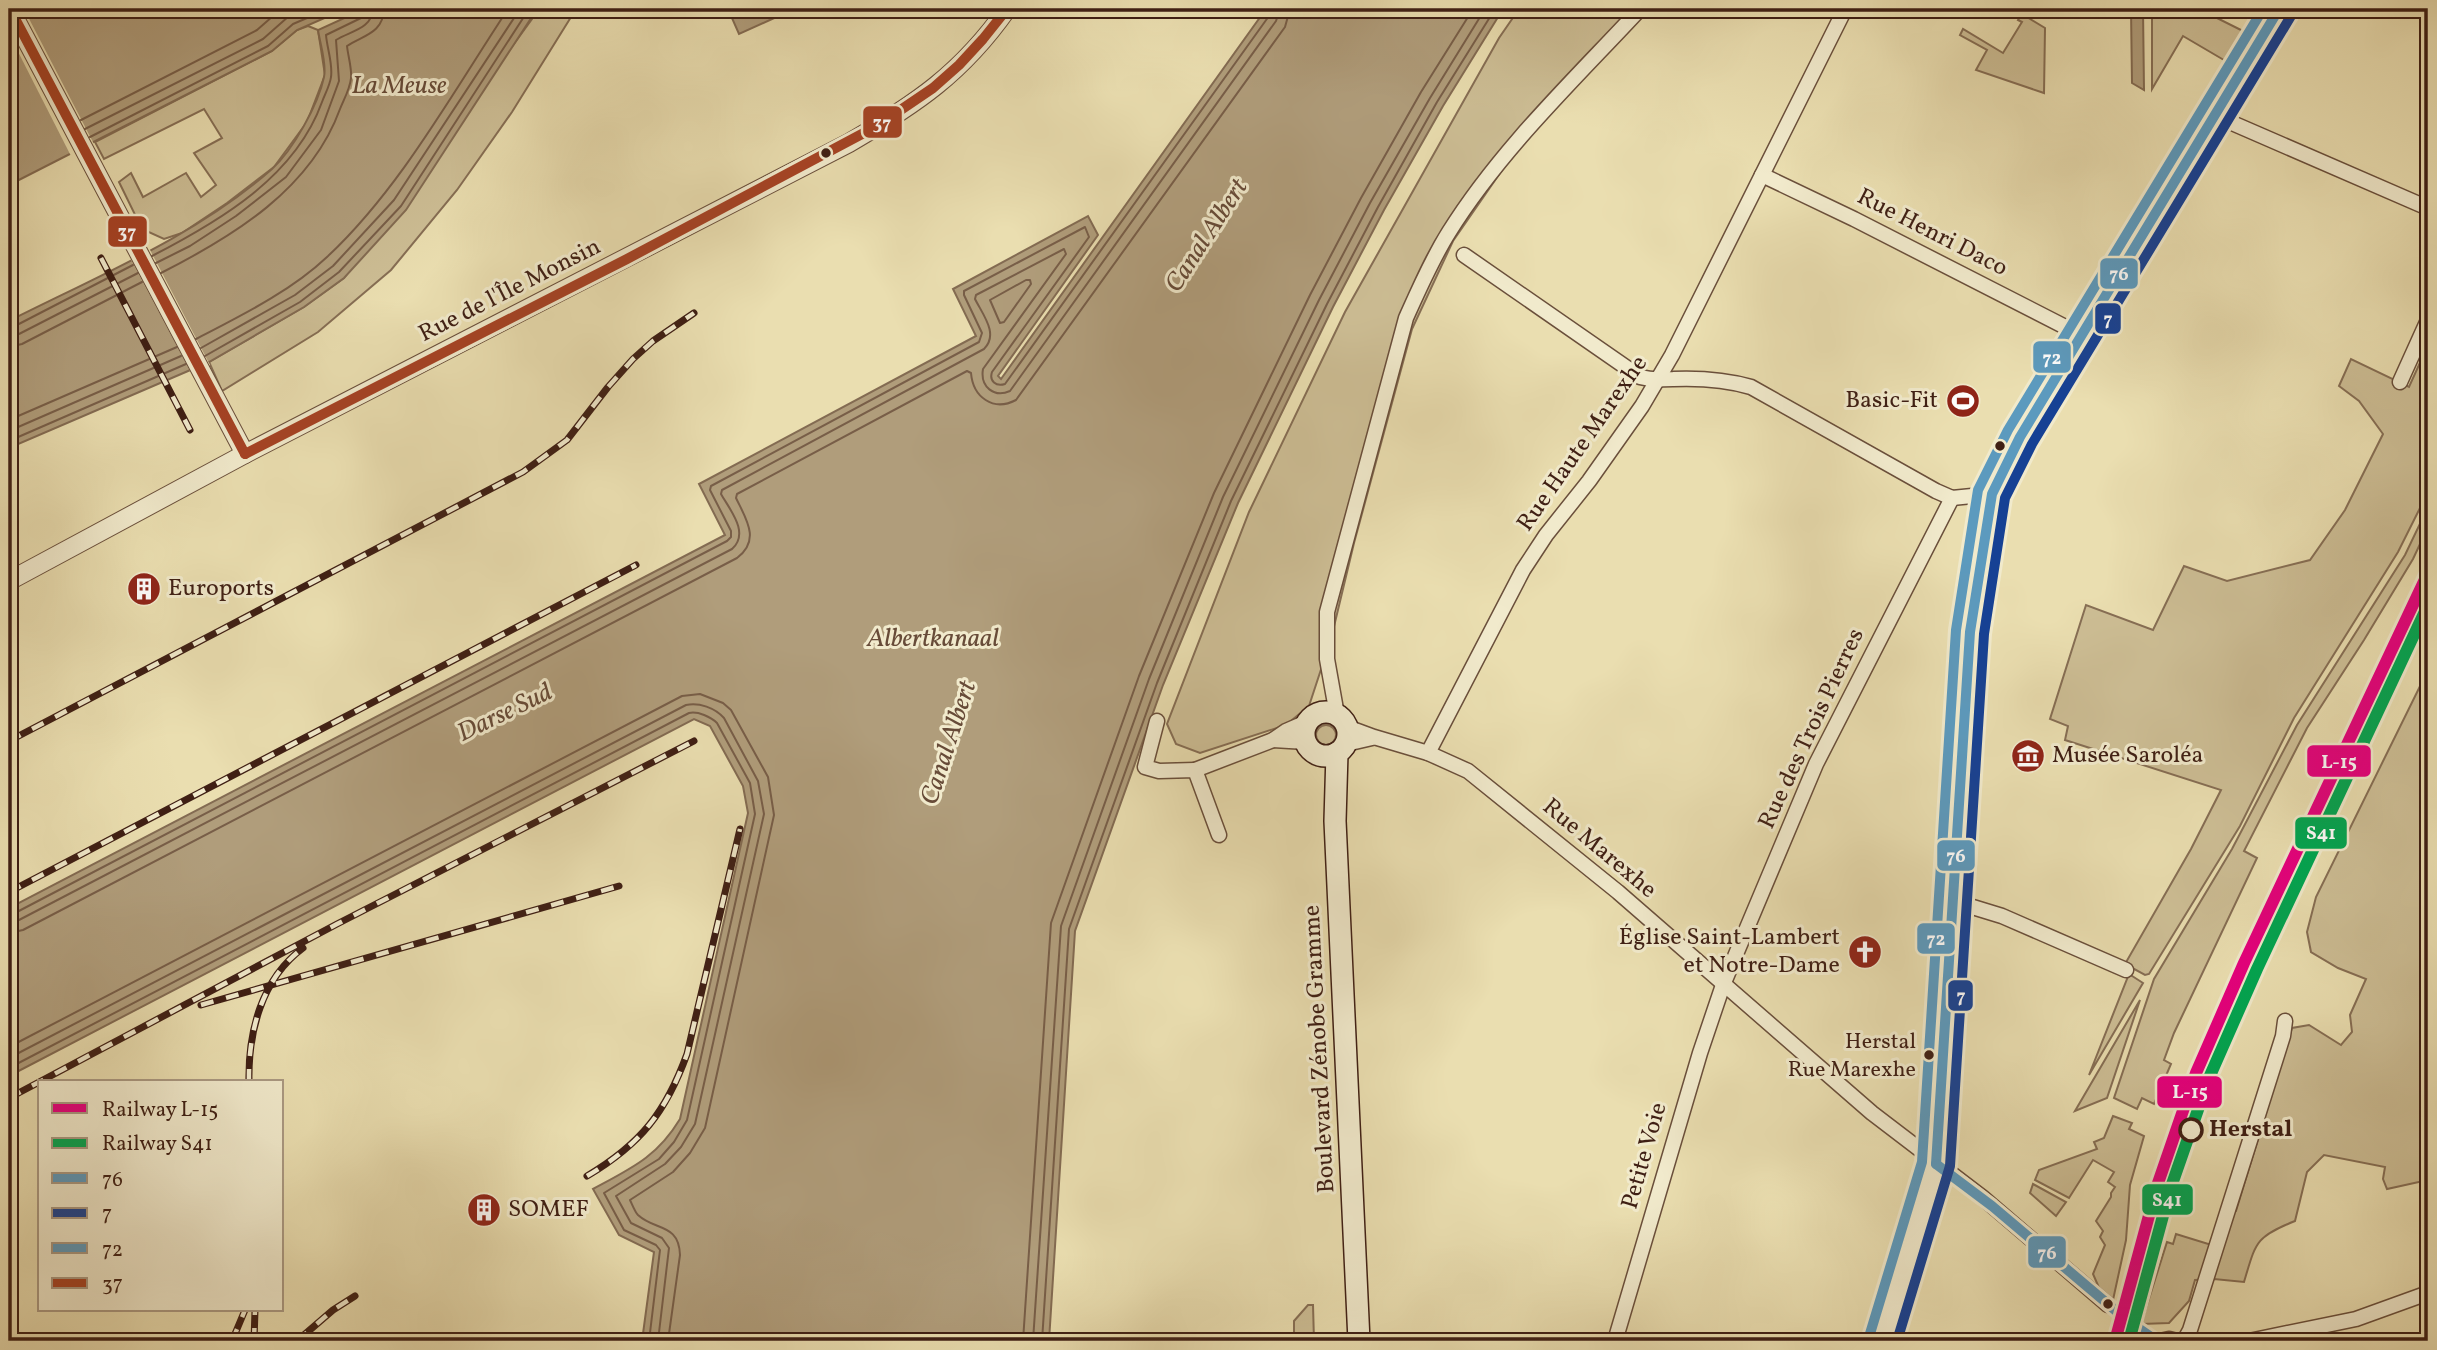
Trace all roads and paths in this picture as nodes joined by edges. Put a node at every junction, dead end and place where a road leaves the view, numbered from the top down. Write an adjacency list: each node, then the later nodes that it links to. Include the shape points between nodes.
1 (10, 9): 14 (street)
2 (1007, 9): 14 (street, Rue de l'Île Monsin, via 985,40 946,79 901,113)
3 (1640, 9): 20 (street, via 1509,150 1478,190 1449,232 1406,318 1327,612 1327,660)
4 (1845, 9): 7 (street, Rue Haute Marexhe)
5 (2279, 9): 6 (street)
6 (2216, 116): 8 (street); 11 (street)
7 (1762, 175): 11 (street, Rue Henri Daco); 12 (street, Rue Haute Marexhe)
8 (2428, 208)
9 (1464, 255): 12 (street, via 1640,377)
10 (2428, 320): 13 (street)
11 (2081, 335): 15 (street)
12 (1657, 381): 16 (street, via 1751,387); 22 (street, Rue Haute Marexhe, via 1523,570)
13 (2400, 382)
14 (244, 454): 17 (street, Rue de l'Île Monsin)
15 (1992, 494): 16 (street); 25 (street, via 1970,632)
16 (1952, 498): 27 (street, Rue des Trois Pierres, via 1815,764)
17 (9, 581)
18 (1157, 721): 23 (street, via 1145,767)
19 (1307, 732): 20 (main road, via 1323,713); 20 (main road, via 1317,754 1330,756); 21 (street); 21 (street, via 1286,731)
20 (1342, 735): 22 (street, Rue Marexhe, via 1374,737); 33 (main road, Boulevard Zénobe Gramme, via 1335,821)
21 (1273, 740): 23 (street)
22 (1428, 753): 27 (street, Rue Marexhe, via 1468,771 1618,892)
23 (1195, 770): 24 (street)
24 (1219, 835)
25 (1953, 901): 26 (street, via 2002,916); 29 (street)
26 (2126, 970)
27 (1723, 985): 29 (street, Rue Marexhe); 34 (street, Petite Voie)
28 (2286, 1021): 37 (street, via 2190,1331)
29 (1936, 1164): 31 (street, Rue Marexhe, via 1991,1204); 35 (street)
30 (2428, 1293): 38 (street, via 2356,1319)
31 (2108, 1305)
32 (2155, 1339): 36 (street)
33 (1359, 1341)
34 (1615, 1341)
35 (1882, 1341)
36 (2177, 1341)
37 (2183, 1341)
38 (2249, 1341)

